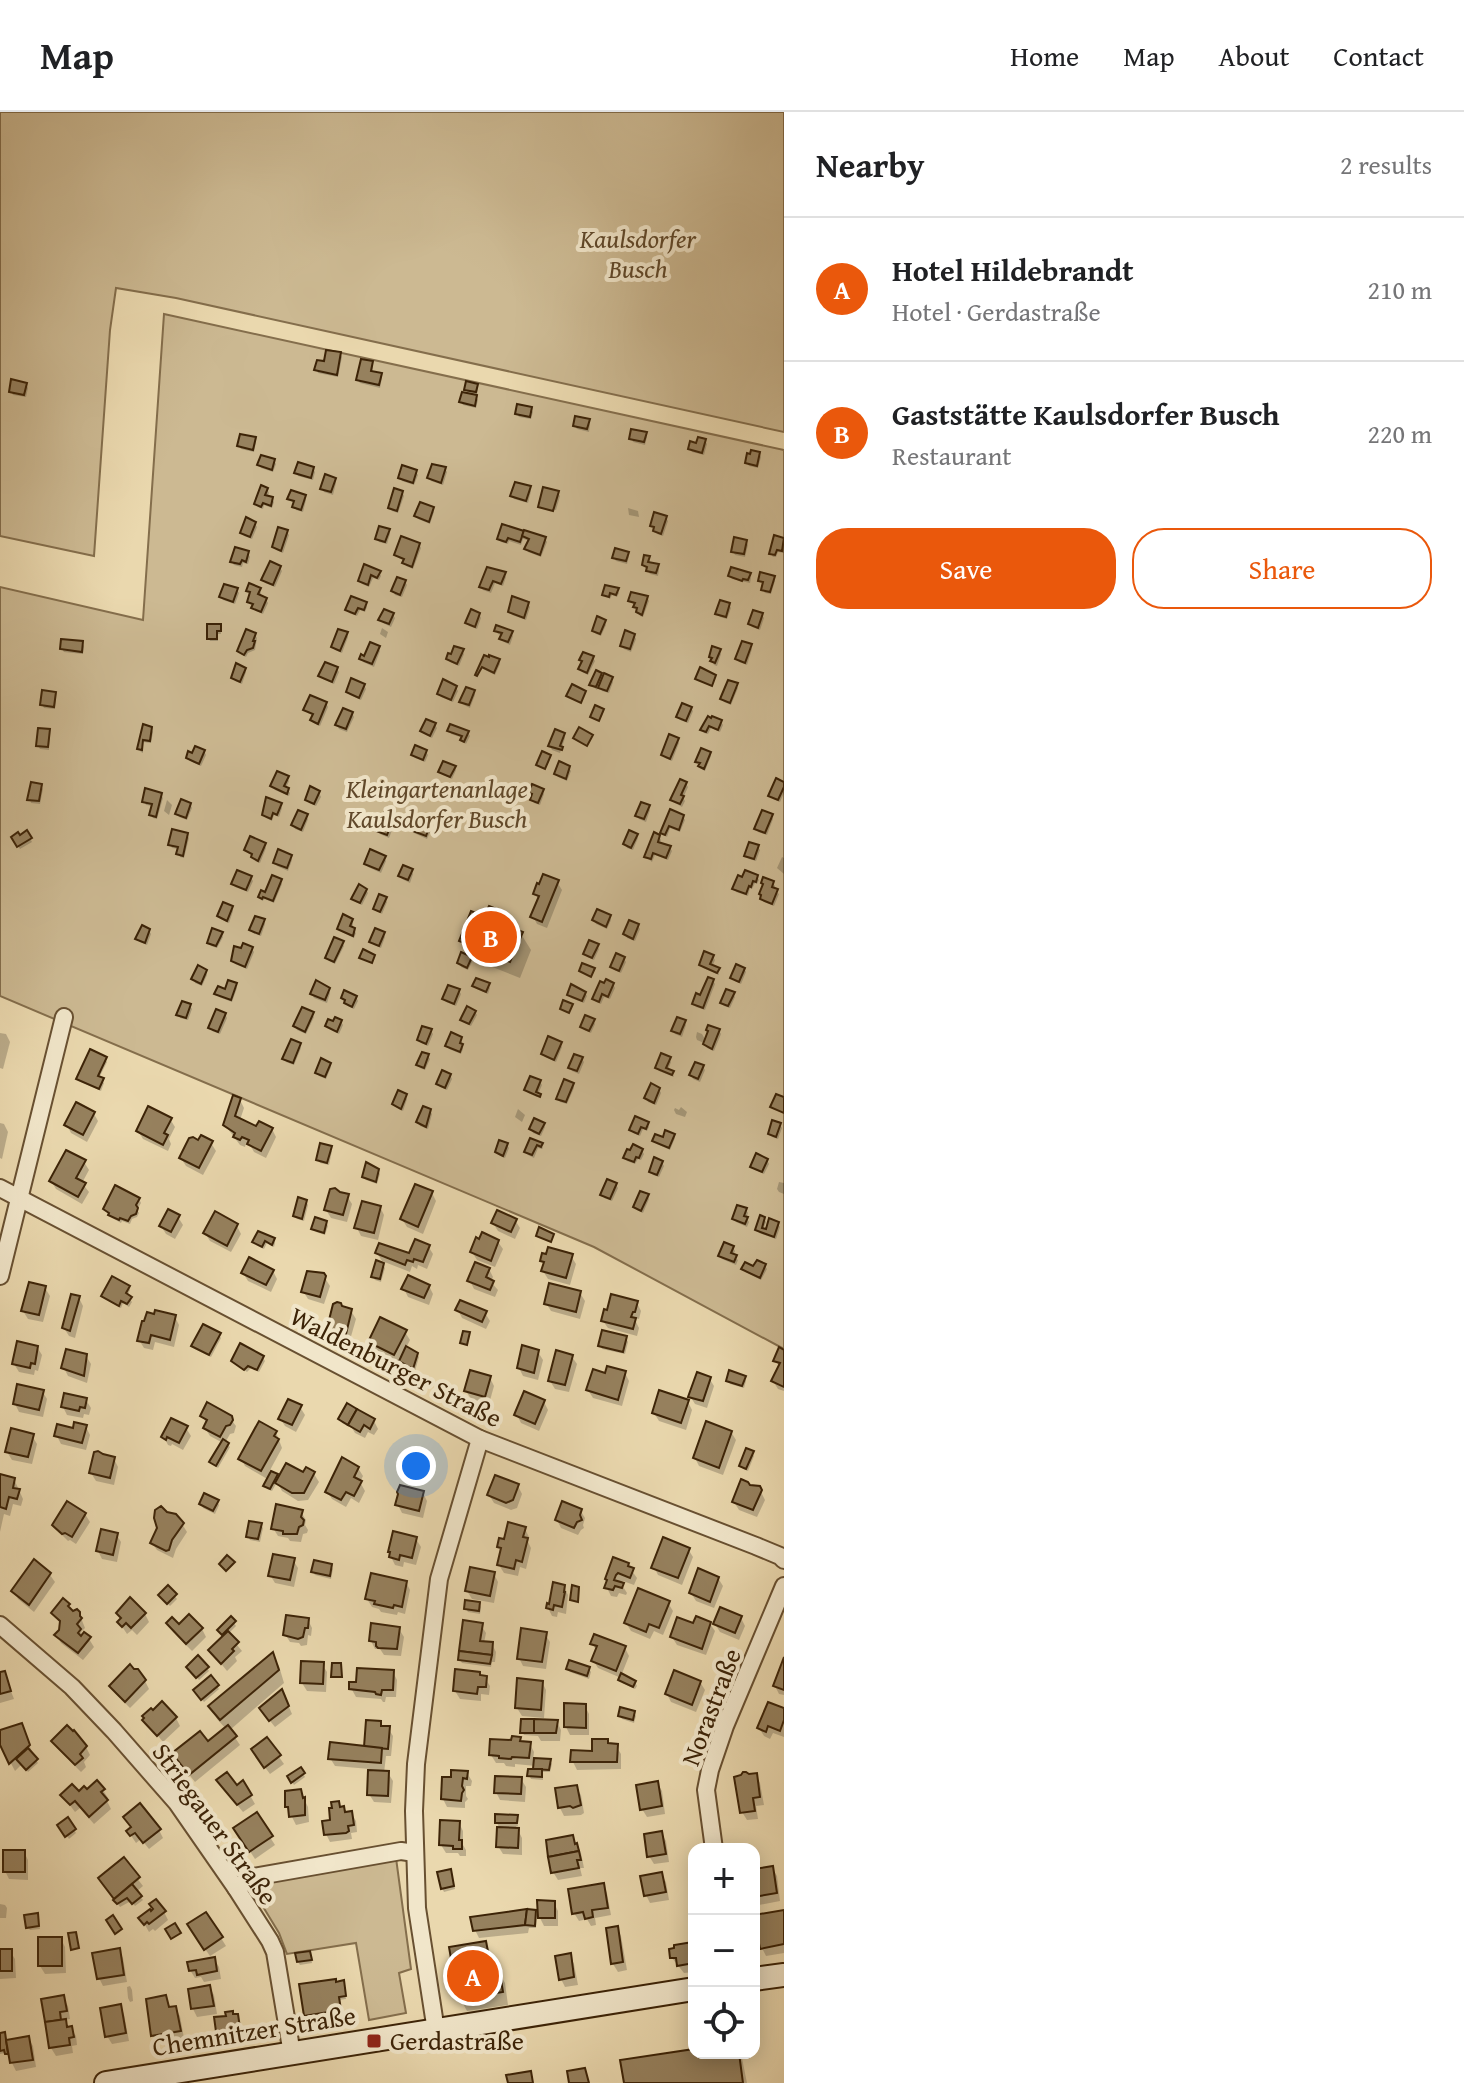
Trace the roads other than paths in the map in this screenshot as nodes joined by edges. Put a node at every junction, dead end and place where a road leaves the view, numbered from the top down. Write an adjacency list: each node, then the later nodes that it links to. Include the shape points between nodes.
1 (64, 1017): 3 (street)
2 (0, 1188): 3 (street, Waldenburger Straße)
3 (18, 1198): 4 (street); 5 (street, Waldenburger Straße)
4 (0, 1276)
5 (480, 1439): 6 (street, Waldenburger Straße); 10 (street, via 439,1579 416,1764)
6 (784, 1560)
7 (784, 1586): 9 (street, Norastraße, via 710,1770 706,1790)
8 (0, 1625): 11 (street, Striegauer Straße, via 114,1731 177,1803)
9 (713, 1843)
10 (415, 1853): 11 (street, via 401,1851 253,1877); 15 (street, via 417,1908)
11 (236, 1888): 16 (street, Striegauer Straße, via 275,1952)
12 (784, 1975): 13 (main road)
13 (760, 1978)
14 (688, 1990): 15 (main road, Chemnitzer Straße)
15 (436, 2031): 16 (main road, Chemnitzer Straße)
16 (292, 2054): 17 (main road, Chemnitzer Straße)
17 (106, 2083)

